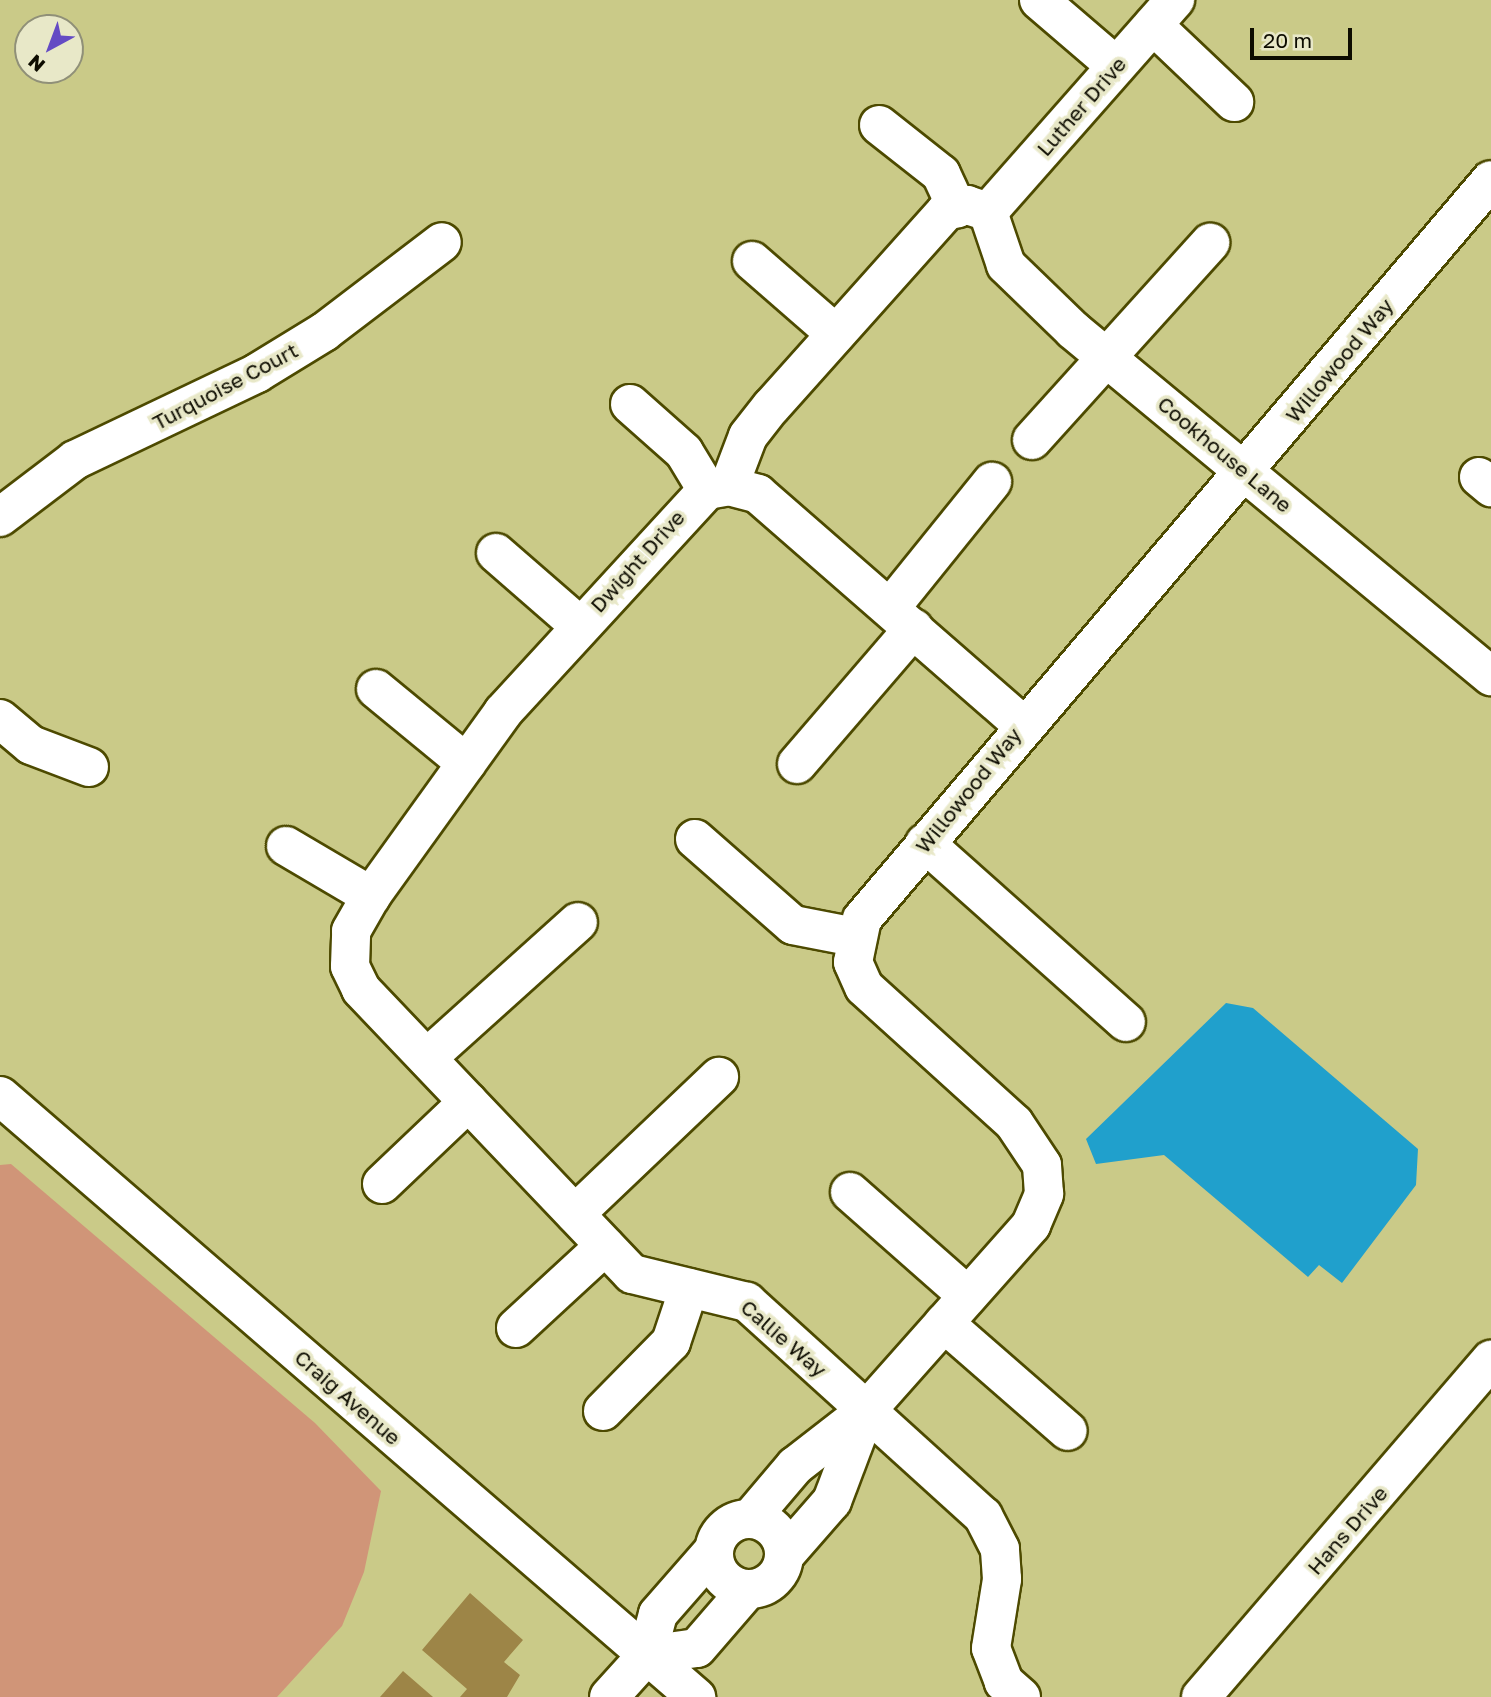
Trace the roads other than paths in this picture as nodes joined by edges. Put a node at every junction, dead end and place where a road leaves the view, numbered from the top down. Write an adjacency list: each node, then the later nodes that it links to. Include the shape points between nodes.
1 (1039, 0): 3 (street)
2 (1164, 13): 3 (street, Luther Drive); 4 (street)
3 (1116, 66): 7 (street, Luther Drive)
4 (1234, 102)
5 (879, 125): 7 (street, Cookhouse Lane, via 941,174)
6 (1491, 180): 15 (street, Willowood Way)
7 (972, 210): 11 (street, Luther Drive, via 946,211); 12 (street, Cookhouse Lane, via 1006,265)
8 (442, 242): 18 (street, Turquoise Court, via 324,332 257,373 75,460)
9 (1210, 243): 12 (street)
10 (752, 261): 11 (street)
11 (836, 334): 17 (street, Luther Drive, via 748,436)
12 (1106, 356): 14 (street); 15 (street, Cookhouse Lane)
13 (630, 404): 17 (street)
14 (1032, 440)
15 (1246, 470): 22 (street, Cookhouse Lane); 25 (street, Willowood Way)
16 (992, 482): 20 (street)
17 (718, 488): 20 (street, via 758,494); 21 (street, Dwight Drive)
18 (0, 517)
19 (496, 553): 21 (street)
20 (903, 618): 25 (street); 27 (street)
21 (580, 626): 26 (street, Dwight Drive)
22 (1491, 676)
23 (376, 689): 26 (street)
24 (0, 719): 28 (street, via 30,745)
25 (1022, 724): 30 (street, Willowood Way)
26 (466, 763): 32 (street, Dwight Drive)
27 (797, 764)
28 (89, 767)
29 (695, 839): 34 (street, via 793,925)
30 (925, 843): 34 (street, Willowood Way); 36 (street)
31 (286, 846): 32 (street)
32 (371, 896): 35 (street, Dwight Drive, via 351,932)
33 (578, 922): 37 (street)
34 (855, 937): 46 (street, via 853,962 864,987 1014,1123 1042,1165 1044,1194 1031,1225)
35 (350, 966): 37 (street, Callie Way, via 361,989)
36 (1126, 1022)
37 (427, 1058): 40 (street, Callie Way)
38 (719, 1077): 43 (street)
39 (0, 1096): 56 (street, Craig Avenue)
40 (468, 1102): 41 (street); 43 (street, Callie Way)
41 (382, 1184)
42 (850, 1192): 46 (street)
43 (575, 1214): 44 (street, Callie Way)
44 (605, 1246): 45 (street, Callie Way, via 651,1284); 47 (street)
45 (689, 1288): 49 (street, via 671,1342); 50 (street, Callie Way, via 747,1302)
46 (956, 1309): 50 (street); 51 (street)
47 (516, 1328)
48 (1491, 1360): 60 (street, Hans Drive)
49 (603, 1411)
50 (866, 1411): 52 (street, via 795,1466); 54 (street, via 832,1501); 59 (street, Callie Way, via 983,1516 1000,1549 1002,1579 991,1648 1004,1682)
51 (1068, 1431)
52 (750, 1520): 53 (street, via 730,1525); 54 (street, via 774,1531)
53 (714, 1550): 55 (street, via 722,1577); 56 (street, via 658,1614)
54 (783, 1556): 55 (street, via 773,1580)
55 (747, 1590): 56 (street, via 697,1647)
56 (647, 1655): 57 (street); 58 (street, Craig Avenue)
57 (609, 1697)
58 (696, 1697)
59 (1021, 1697)
60 (1201, 1697)

